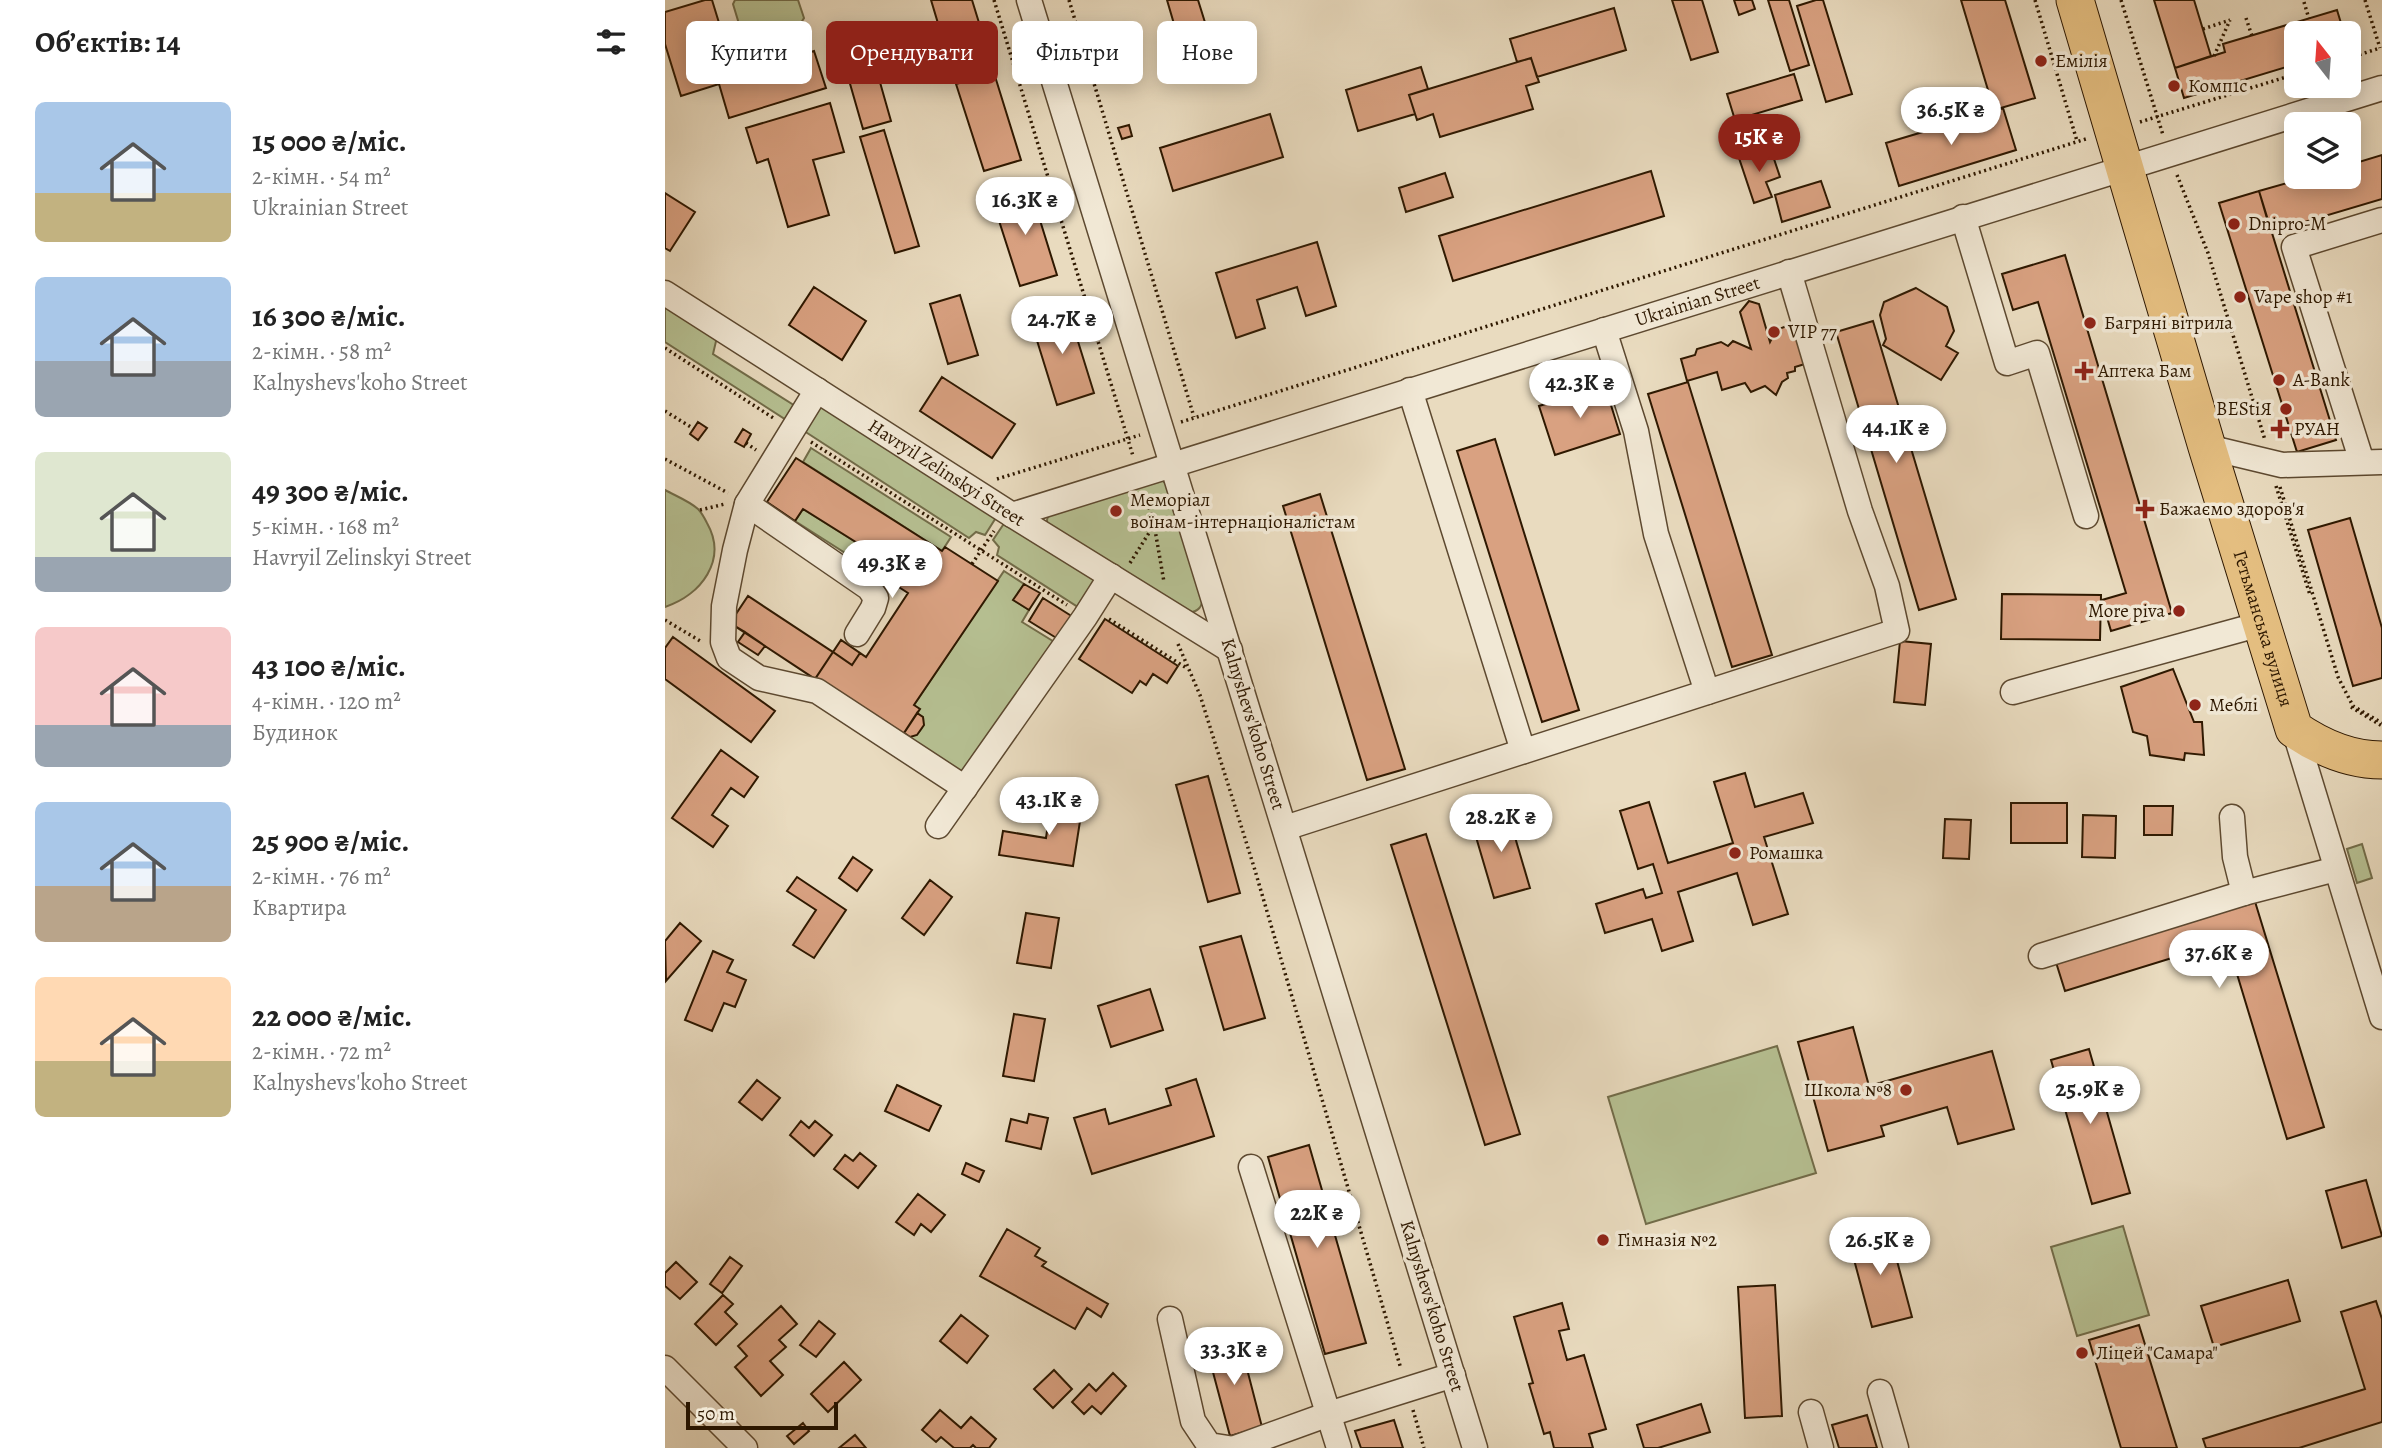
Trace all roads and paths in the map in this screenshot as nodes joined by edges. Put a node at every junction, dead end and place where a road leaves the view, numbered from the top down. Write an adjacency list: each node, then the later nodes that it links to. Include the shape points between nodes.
1 (994, 0): 37 (path, via 1128,439 998,480)
2 (1029, 0): 36 (street, Kalnyshevsʹkoho Street)
3 (1069, 0): 4 (path, via 1194,418 2077,141)
4 (2035, 0)
5 (2075, 0): 20 (highway, Гетьманська вулиця)
6 (2121, 0): 18 (path)
7 (2365, 0): 13 (path)
8 (2304, 2): 10 (path)
9 (2246, 18): 12 (path)
10 (2309, 19)
11 (2203, 29): 15 (path, via 2230,20)
12 (2252, 36)
13 (2381, 48): 14 (path)
14 (2361, 54)
15 (2214, 56)
16 (2284, 78): 18 (path)
17 (2382, 88): 19 (street, Ukrainian Street)
18 (2157, 117): 19 (path)
19 (2168, 154): 20 (street, Ukrainian Street); 34 (path, via 2209,253)
20 (2125, 167): 21 (street, Ukrainian Street); 32 (highway, Гетьманська вулиця)
21 (1962, 217): 23 (street, Ukrainian Street); 40 (street, via 2007,363 2037,353)
22 (2382, 220): 35 (street, via 2294,247)
23 (1789, 272): 25 (street, Ukrainian Street); 54 (street, via 1897,631)
24 (665, 293): 27 (street, Havryil Zelinskyi Street)
25 (1604, 330): 28 (street, Ukrainian Street); 54 (street, via 1636,431 1656,534)
26 (665, 348): 31 (path)
27 (817, 390): 31 (street); 39 (street, Havryil Zelinskyi Street)
28 (1410, 390): 36 (street, Ukrainian Street); 58 (street)
29 (665, 411): 30 (path)
30 (694, 429)
31 (792, 430): 38 (street); 43 (path)
32 (2207, 447): 34 (street); 48 (highway, Гетьманська вулиця)
33 (665, 459): 38 (path)
34 (2270, 462): 35 (street); 56 (path, via 2337,680 2352,708)
35 (2372, 462)
36 (1172, 465): 39 (street, Ukrainian Street); 51 (street, Kalnyshevsʹkoho Street)
37 (987, 473)
38 (747, 503): 49 (street, via 869,587 876,598); 52 (street, via 725,606 723,642)
39 (1012, 515): 42 (street, Havryil Zelinskyi Street)
40 (2086, 516)
41 (1154, 524): 45 (path)
42 (1111, 576): 45 (street, Havryil Zelinskyi Street); 46 (street)
43 (1056, 598): 44 (path); 46 (path)
44 (1053, 605)
45 (1169, 612): 51 (street, Havryil Zelinskyi Street)
46 (1085, 617): 53 (path, via 1092,621 1098,612); 60 (street)
47 (665, 620): 52 (path)
48 (2261, 624): 55 (street, via 2210,650); 57 (highway, Гетьманська вулиця)
49 (857, 634)
50 (1175, 636): 53 (path)
51 (1230, 650): 63 (street, Kalnyshevsʹkoho Street)
52 (729, 658): 60 (street, via 759,678 817,691)
53 (1189, 669): 72 (path, via 1254,867)
54 (1707, 692): 58 (street)
55 (2013, 692)
56 (2382, 724)
57 (2294, 729): 59 (highway, via 2315,744 2340,753); 64 (street, Гетьманська вулиця)
58 (1523, 751): 63 (street)
59 (2382, 760)
60 (965, 788): 62 (street)
61 (2232, 817): 65 (street)
62 (938, 826)
63 (1285, 828): 71 (street, Kalnyshevsʹkoho Street)
64 (2336, 869): 65 (street); 67 (street, Гетьманська вулиця)
65 (2244, 893): 66 (street)
66 (2041, 956)
67 (2382, 1017)
68 (1251, 1167): 75 (street)
69 (1170, 1319): 77 (street, via 1193,1421 1209,1445)
70 (665, 1368): 76 (street)
71 (1453, 1375): 72 (street); 81 (street, Kalnyshevsʹkoho Street)
72 (1407, 1389): 75 (street); 80 (path)
73 (1880, 1392): 83 (street)
74 (1811, 1412): 82 (street)
75 (1329, 1414): 78 (street); 79 (street)
76 (745, 1448)
77 (1228, 1448)
78 (1235, 1448)
79 (1339, 1448)
80 (1424, 1448)
81 (1475, 1448)
82 (1821, 1448)
83 (1896, 1448)

